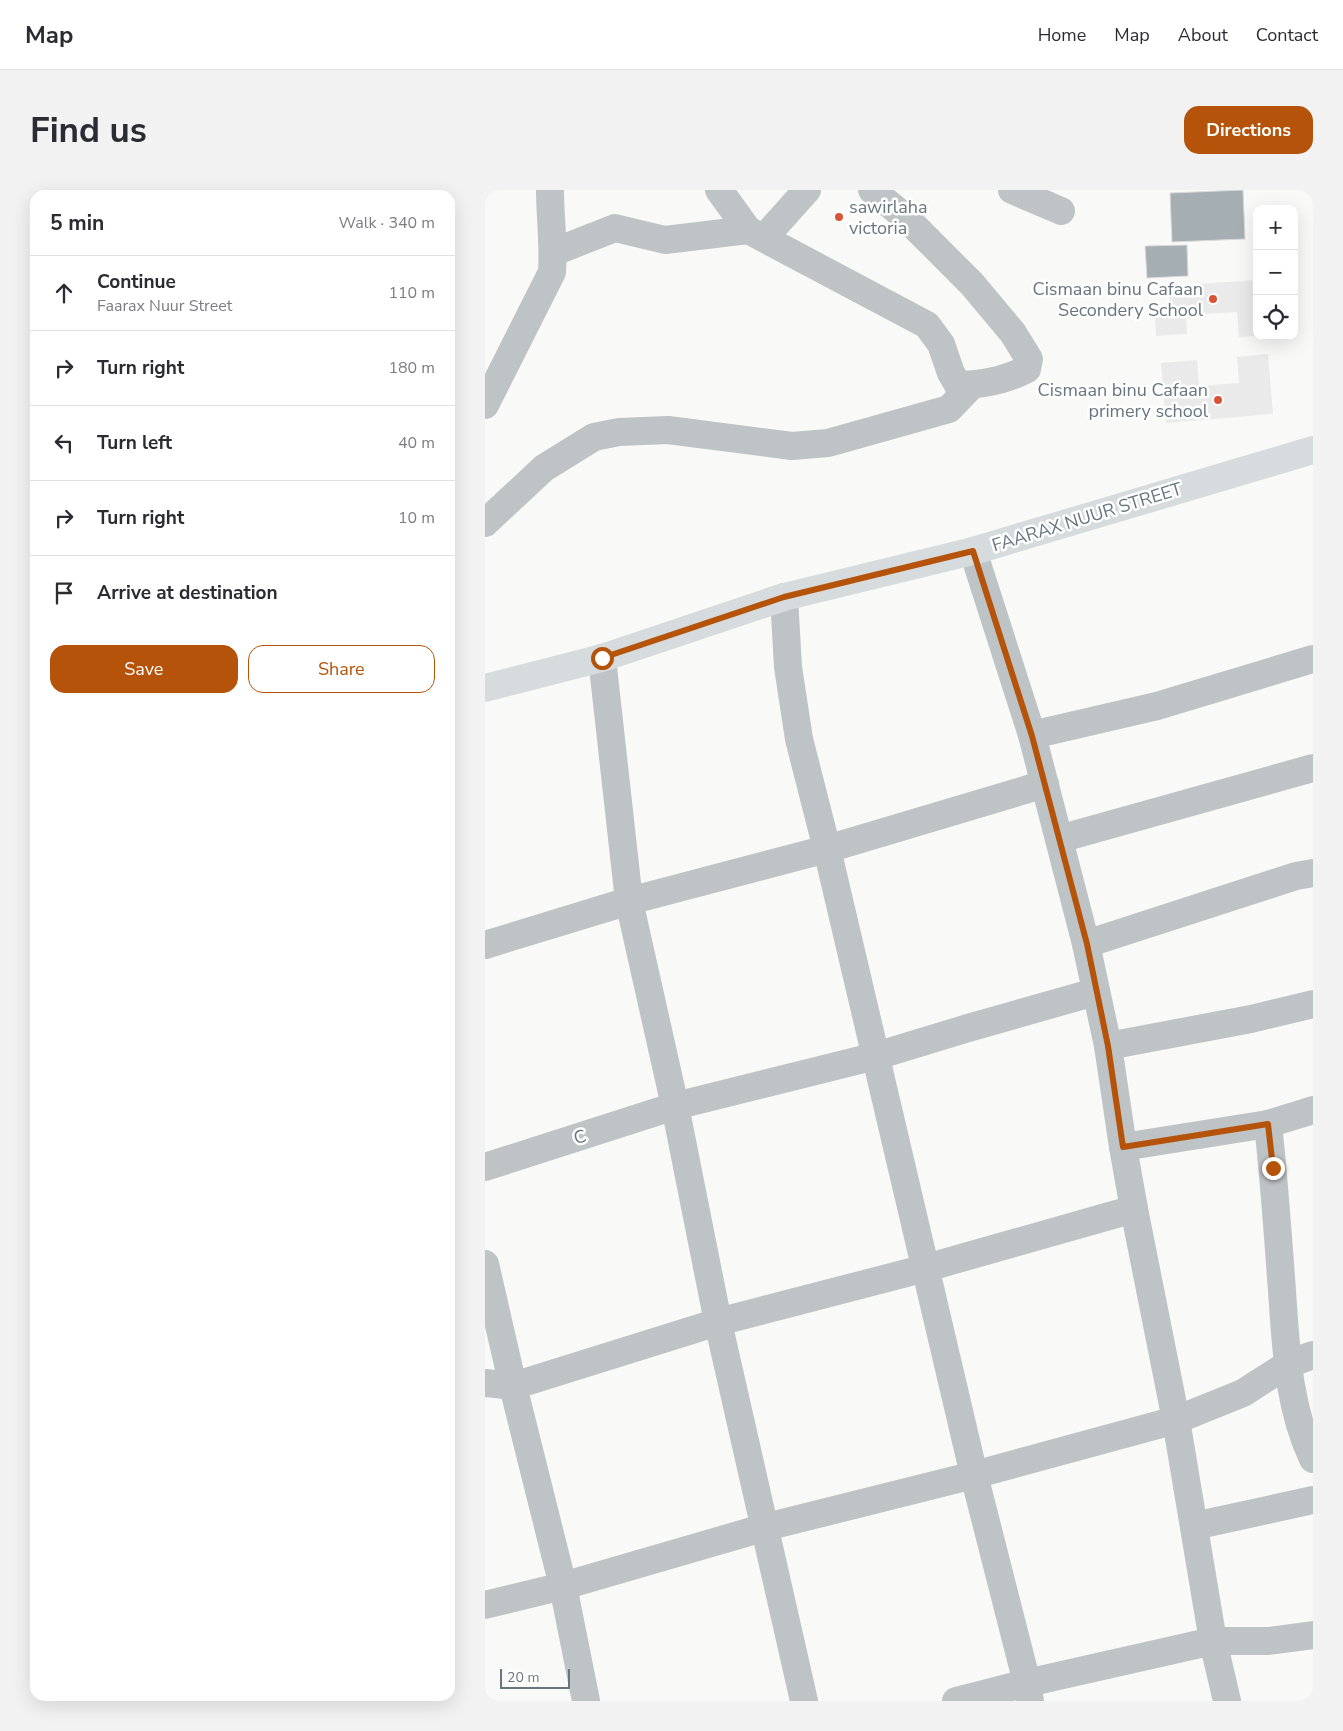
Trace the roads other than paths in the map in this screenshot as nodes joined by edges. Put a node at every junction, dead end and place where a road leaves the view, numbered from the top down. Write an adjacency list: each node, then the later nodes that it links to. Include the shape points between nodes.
1 (551, 190): 8 (street)
2 (719, 190): 7 (street)
3 (807, 190): 7 (street)
4 (872, 190): 9 (street, via 906,218 972,284 1013,333 1029,359 1027,369 1014,376)
5 (1012, 190): 6 (street)
6 (1061, 211)
7 (756, 234): 8 (street, via 665,240 615,228); 9 (street, via 927,325 941,344 957,385)
8 (554, 252): 10 (street, via 552,272)
9 (972, 385): 12 (street, via 949,409 828,443 792,446 668,430 619,432 594,437 544,468)
10 (485, 405)
11 (1313, 450): 13 (main road, FAARAX NUUR STREET)
12 (485, 522)
13 (973, 551): 14 (main road, FAARAX NUUR STREET); 18 (street)
14 (784, 597): 15 (main road, FAARAX NUUR STREET); 22 (street, via 788,667 799,739)
15 (602, 658): 17 (main road, FAARAX NUUR STREET); 24 (street)
16 (1313, 660): 18 (street, via 1157,706)
17 (485, 688)
18 (1032, 736): 20 (street)
19 (1313, 768): 21 (street)
20 (1045, 784): 21 (street); 22 (street)
21 (1059, 839): 25 (street)
22 (827, 849): 24 (street); 30 (street)
23 (1313, 873): 25 (street)
24 (629, 901): 26 (street); 31 (street)
25 (1087, 944): 27 (street)
26 (485, 945)
27 (1095, 992): 29 (street); 30 (street, C)
28 (1313, 1004): 29 (street)
29 (1108, 1046): 34 (street)
30 (876, 1056): 31 (street, C); 38 (street)
31 (675, 1106): 35 (street, C); 39 (street)
32 (1313, 1110): 33 (street)
33 (1268, 1124): 34 (street); 41 (street)
34 (1123, 1147): 36 (street)
35 (485, 1167)
36 (1134, 1209): 38 (street); 44 (street)
37 (485, 1264): 43 (street)
38 (926, 1268): 39 (street); 46 (street)
39 (718, 1322): 43 (street); 48 (street)
40 (1313, 1355): 41 (street)
41 (1288, 1364): 44 (street, via 1243,1393); 45 (street, via 1295,1409)
42 (485, 1383): 43 (street)
43 (513, 1386): 50 (street)
44 (1176, 1420): 46 (street); 49 (street)
45 (1313, 1458)
46 (974, 1475): 48 (street); 54 (street)
47 (1313, 1500): 49 (street)
48 (766, 1526): 50 (street); 56 (street)
49 (1194, 1526): 53 (street)
50 (563, 1586): 51 (street); 55 (street)
51 (485, 1605)
52 (1313, 1635): 53 (street, via 1269,1641)
53 (1213, 1640): 54 (street); 58 (street)
54 (1028, 1692): 57 (street)
55 (586, 1701)
56 (804, 1701)
57 (956, 1701)
58 (1227, 1701)

